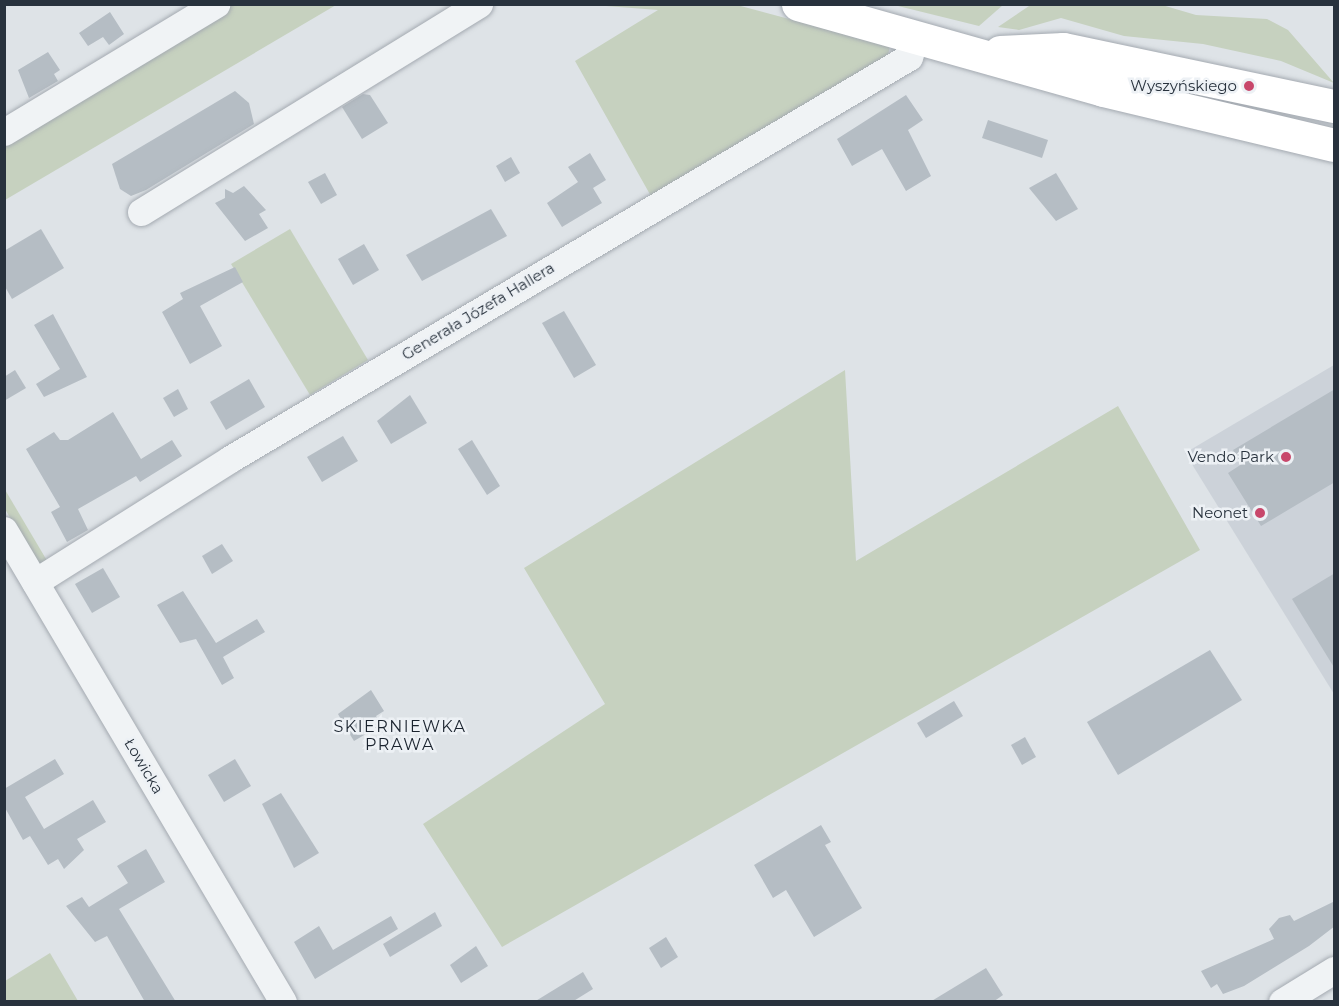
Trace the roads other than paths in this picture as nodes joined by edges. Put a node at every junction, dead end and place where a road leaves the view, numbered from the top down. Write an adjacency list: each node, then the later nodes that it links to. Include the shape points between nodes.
1 (216, 4): 7 (street)
2 (479, 4): 9 (street)
3 (798, 4): 4 (main road)
4 (915, 39): 5 (main road); 11 (street, Generała Józefa Hallera, via 909,57 230,459)
5 (974, 53): 6 (main road, via 1063,49); 8 (main road)
6 (1335, 106)
7 (4, 132)
8 (1335, 145)
9 (141, 212)
10 (4, 530): 11 (street, Łowicka)
11 (35, 582): 13 (street, Łowicka)
12 (1335, 970): 14 (street)
13 (283, 1002)
14 (1282, 1002)

